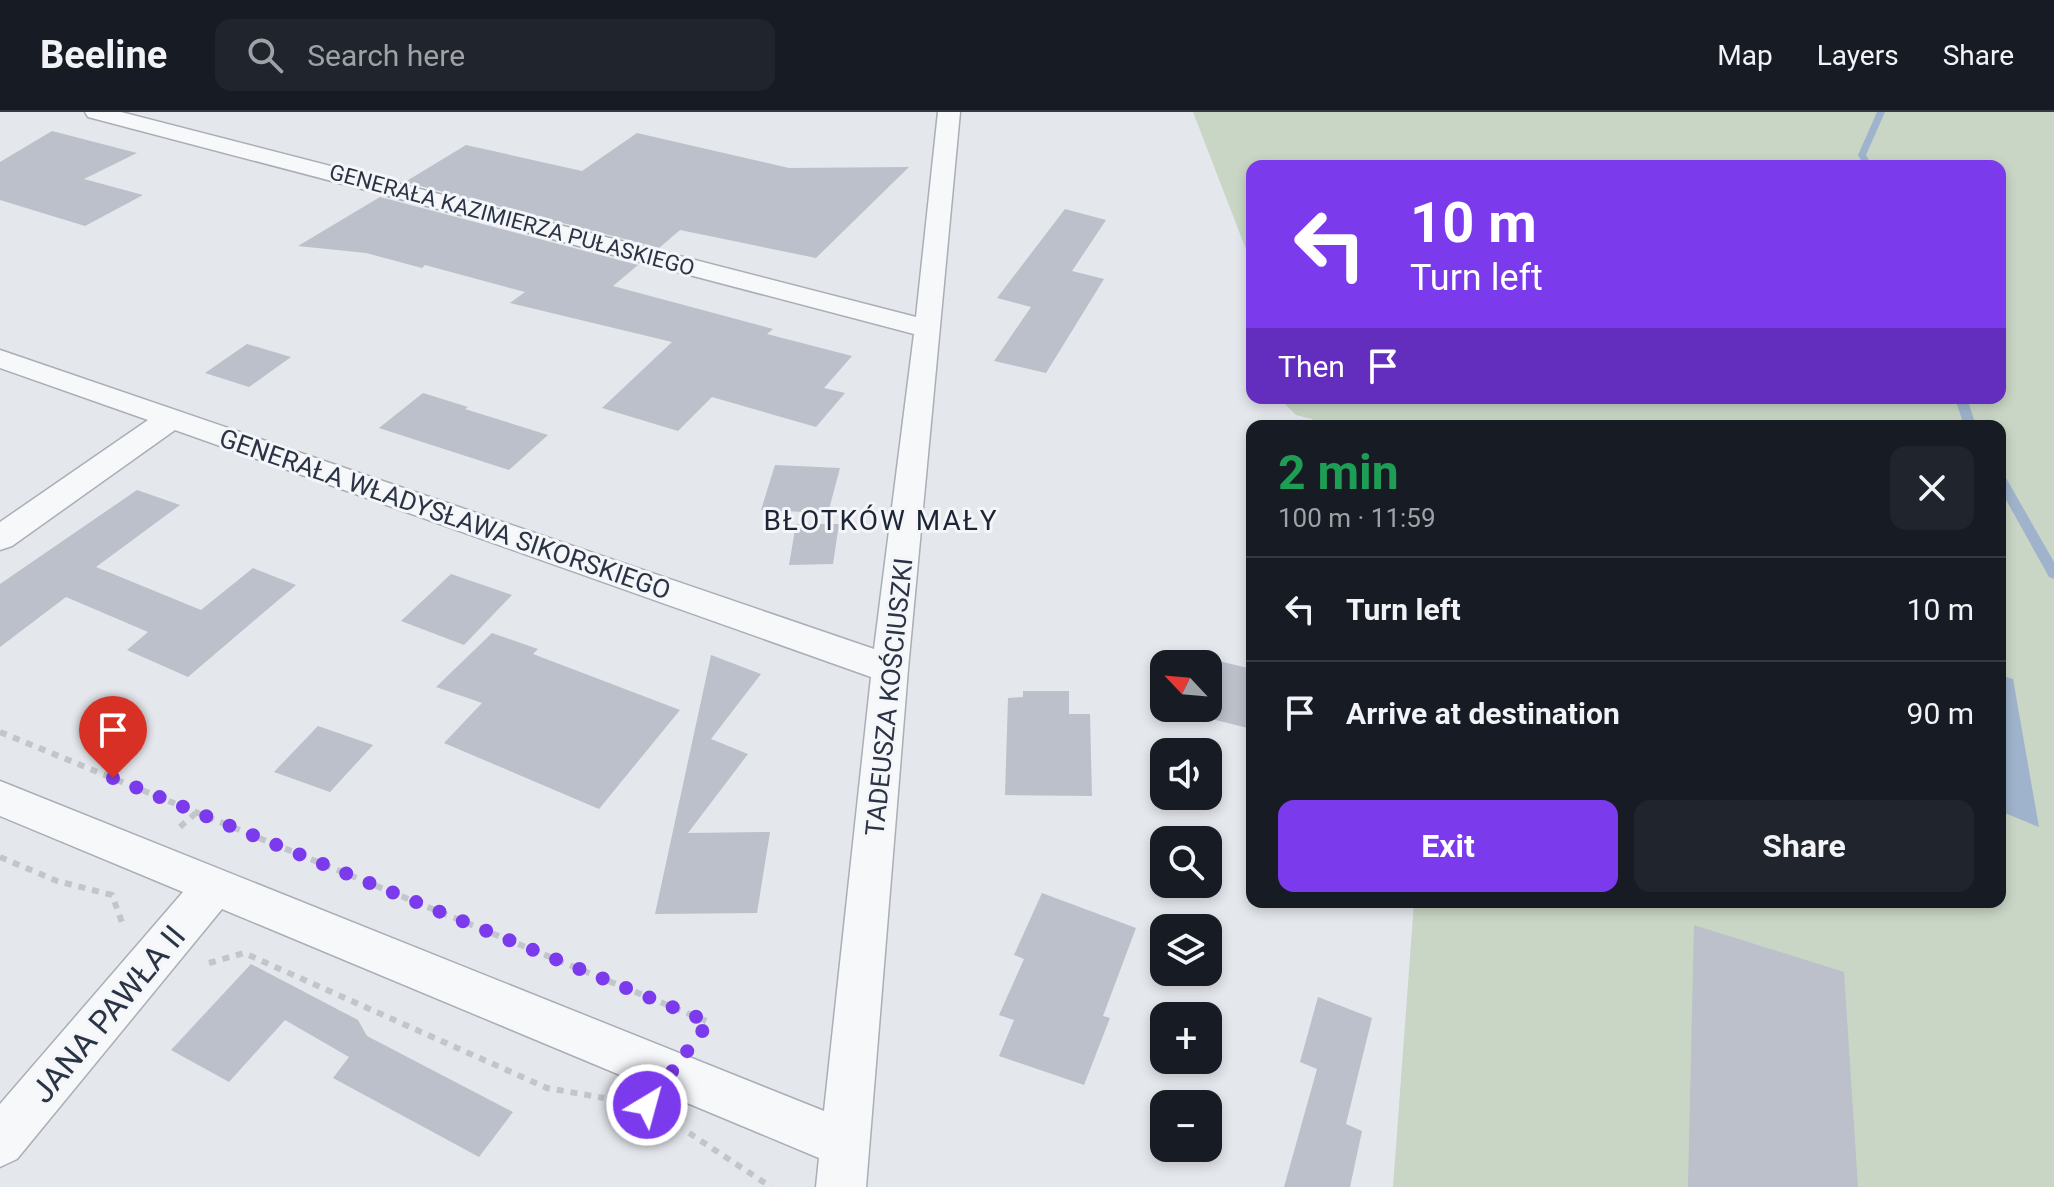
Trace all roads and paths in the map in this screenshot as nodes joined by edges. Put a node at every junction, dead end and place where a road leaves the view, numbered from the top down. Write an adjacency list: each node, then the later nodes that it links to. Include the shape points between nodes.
1 (96, 112): 3 (street, GENERAŁA KAZIMIERZA PUŁASKIEGO)
2 (949, 112): 3 (street, TADEUSZA KOŚCIUSZKI)
3 (928, 329): 7 (street, TADEUSZA KOŚCIUSZKI)
4 (0, 358): 5 (street, GENERAŁA WŁADYSŁAWA SIKORSKIEGO)
5 (170, 419): 6 (street); 7 (street, GENERAŁA WŁADYSŁAWA SIKORSKIEGO)
6 (0, 538)
7 (890, 669): 17 (street, TADEUSZA KOŚCIUSZKI)
8 (0, 732): 13 (path, via 709,1022)
9 (0, 798): 11 (street)
10 (0, 857): 12 (path, via 57,881 112,895 127,936)
11 (215, 886): 12 (street, JANA PAWŁA II); 13 (street)
12 (155, 958): 14 (path, via 202,966 244,953 547,1088); 16 (street, JANA PAWŁA II)
13 (672, 1073): 17 (street)
14 (618, 1100)
15 (684, 1130): 18 (path)
16 (0, 1142)
17 (845, 1144): 19 (street, TADEUSZA KOŚCIUSZKI)
18 (771, 1187)
19 (841, 1187)

